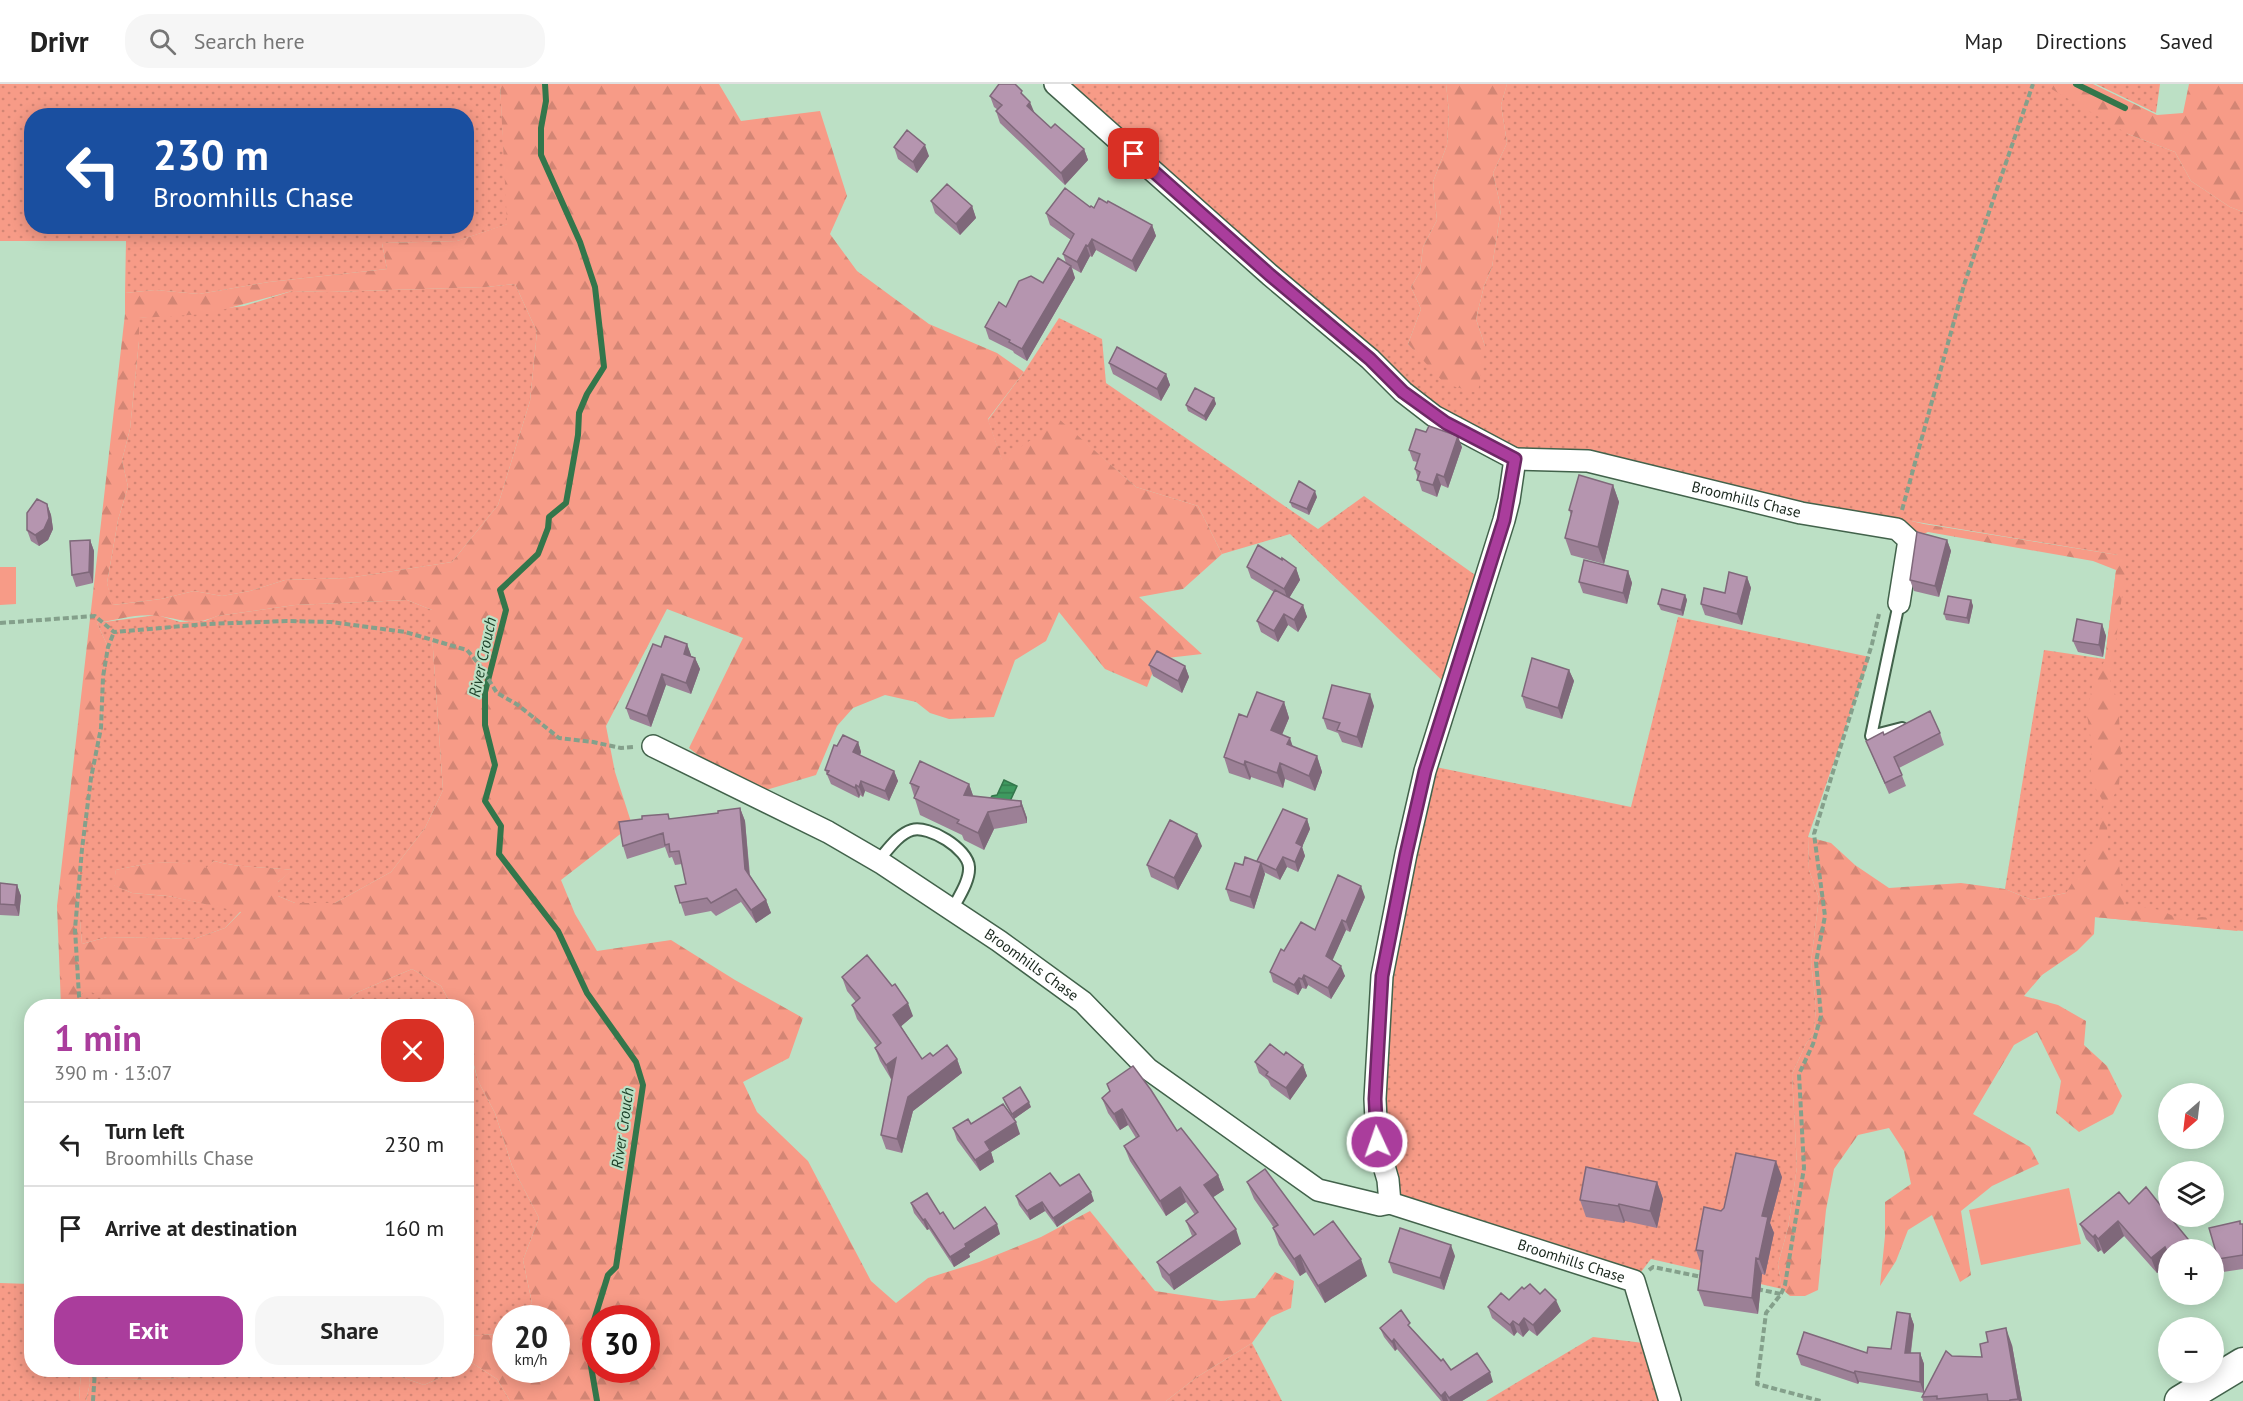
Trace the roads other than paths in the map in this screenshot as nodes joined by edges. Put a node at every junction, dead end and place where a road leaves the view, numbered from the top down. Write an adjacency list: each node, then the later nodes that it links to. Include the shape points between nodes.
1 (1055, 84): 2 (street, Broomhills Chase, via 1403,392 1442,421)
2 (1515, 459): 3 (street, Broomhills Chase, via 1588,461 1801,513 1897,529 1909,540); 8 (street, via 1504,520 1425,771 1382,976 1375,1099 1377,1142)
3 (1899, 603): 4 (lane, via 1871,736)
4 (1914, 722)
5 (652, 746): 6 (street, Broomhills Chase, via 828,832)
6 (878, 861): 7 (street, Broomhills Chase); 7 (lane, via 909,831 924,830 944,838 965,855 969,865 966,882)
7 (952, 910): 8 (street, Broomhills Chase, via 1083,1002 1148,1069 1318,1190 1380,1205)
8 (1390, 1203): 10 (street, Broomhills Chase, via 1634,1281)
9 (2243, 1363): 11 (street)
10 (1670, 1401)
11 (2180, 1401)

